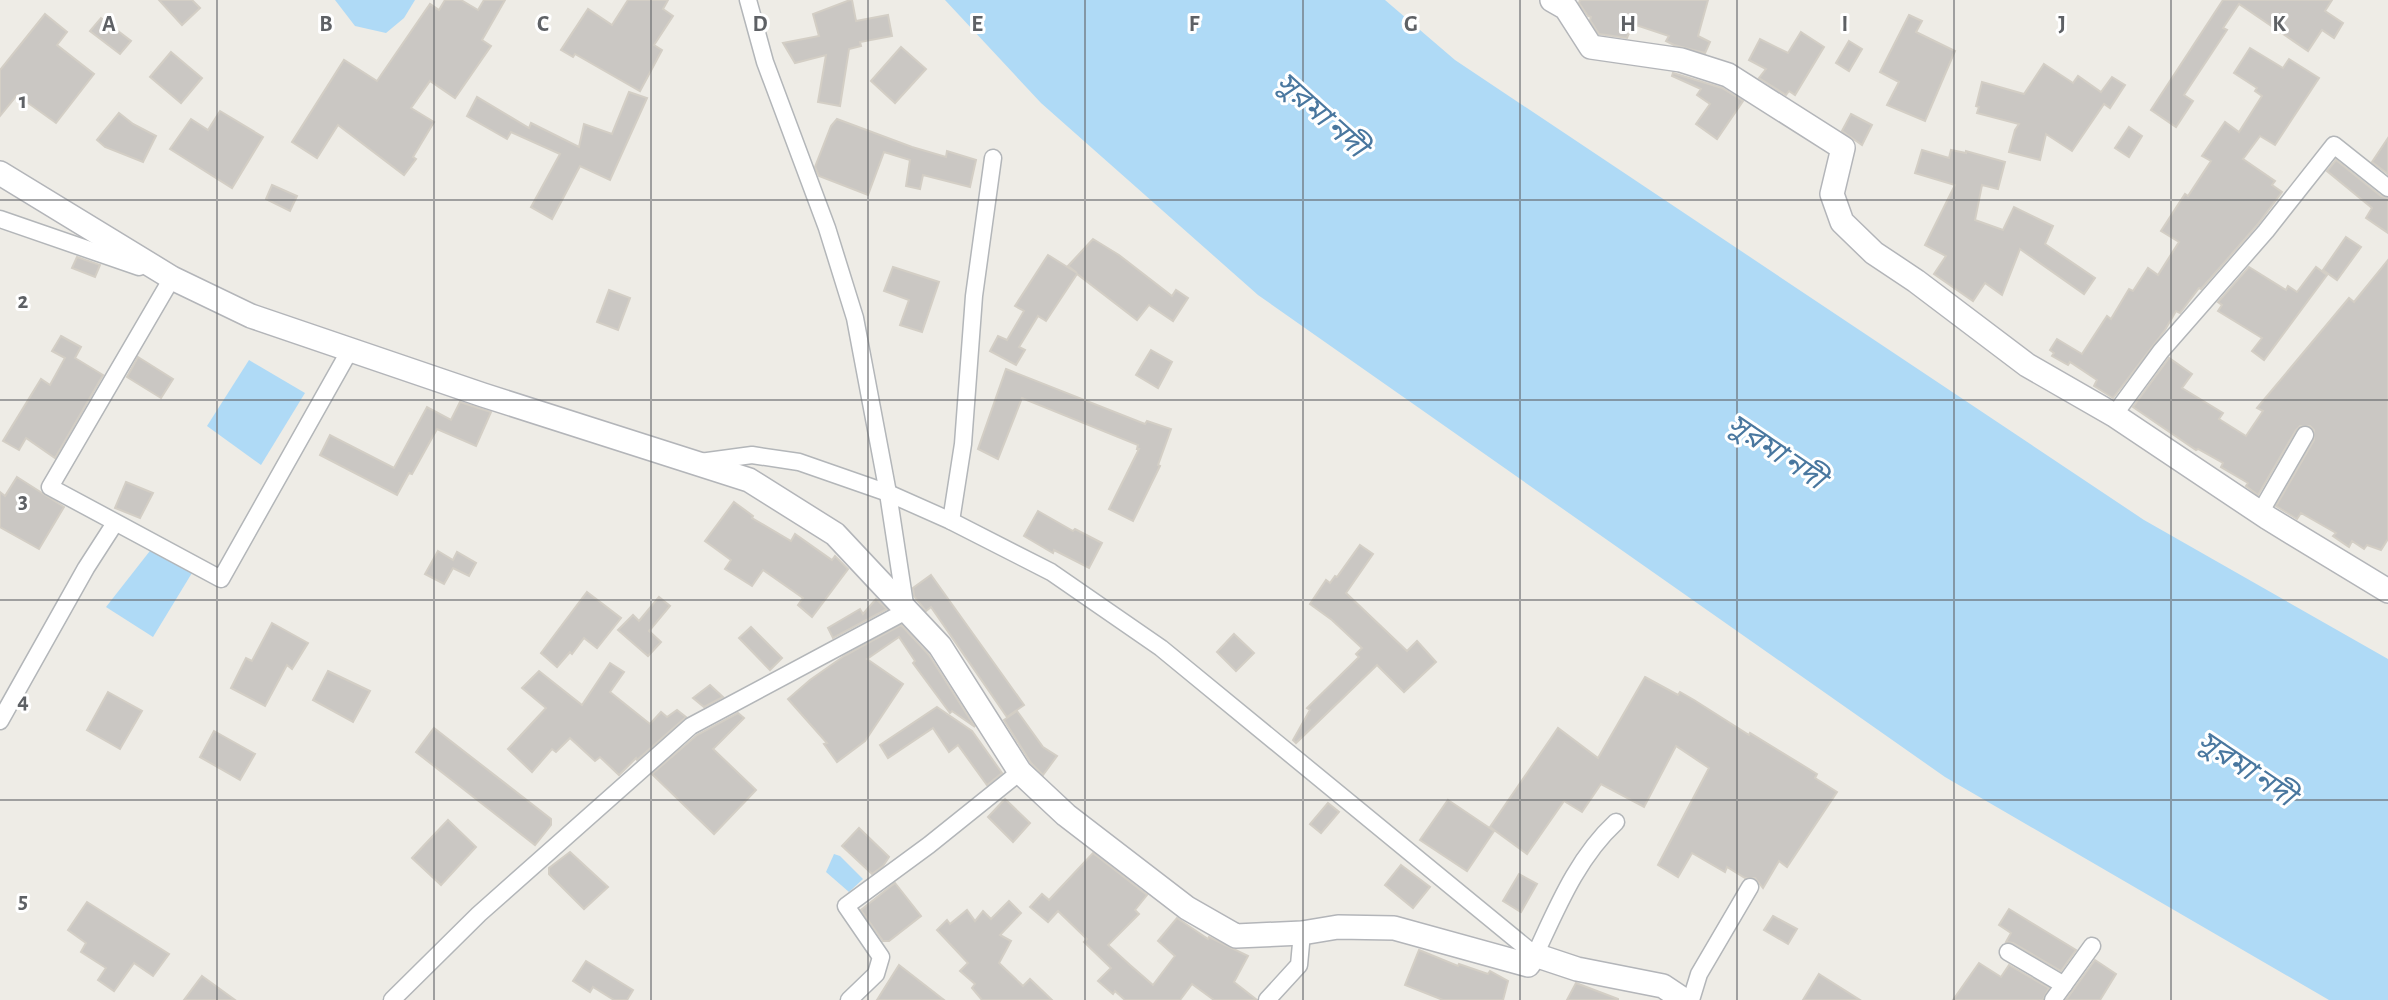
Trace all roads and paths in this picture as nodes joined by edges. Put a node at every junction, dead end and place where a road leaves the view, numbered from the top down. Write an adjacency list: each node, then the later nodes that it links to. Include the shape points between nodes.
1 (748, 0): 12 (street, via 765,62 855,318)
2 (1552, 0): 9 (street, via 1566,8 1591,47 1681,60 1728,75 1843,148 1832,194 1842,222 1858,238 2027,365)
3 (993, 158): 14 (street)
4 (0, 173): 7 (street)
5 (2388, 188): 9 (street, via 2334,145 2161,351)
6 (0, 219): 7 (street)
7 (172, 278): 8 (street, via 251,316); 15 (street, via 50,487)
8 (350, 350): 11 (street); 15 (street, via 221,579)
9 (2115, 415): 13 (street)
10 (2305, 435): 13 (street)
11 (699, 462): 12 (street, via 752,455 799,462); 17 (street, via 749,480 835,534)
12 (888, 493): 14 (street); 17 (street)
13 (2260, 513): 16 (street)
14 (951, 521): 25 (street, via 1051,572 1161,648)
15 (115, 523): 18 (street)
16 (2388, 591)
17 (906, 611): 19 (street, via 940,646); 27 (street, via 691,726 479,914)
18 (0, 721)
19 (1020, 772): 22 (street, via 1066,816 1188,908 1236,936); 28 (street, via 846,906 881,957 876,974)
20 (1616, 822): 25 (street, via 1571,880)
21 (1750, 887): 31 (street, via 1699,974)
22 (1302, 933): 25 (street, via 1338,927 1394,928 1528,965); 29 (street, via 1299,965)
23 (2092, 946): 26 (street)
24 (2008, 952): 26 (street)
25 (1535, 955): 30 (street, via 1577,969 1663,986)
26 (2064, 985): 32 (street)
27 (392, 1000)
28 (849, 1000)
29 (1267, 1000)
30 (1684, 1000)
31 (1690, 1000)
32 (2053, 1000)

